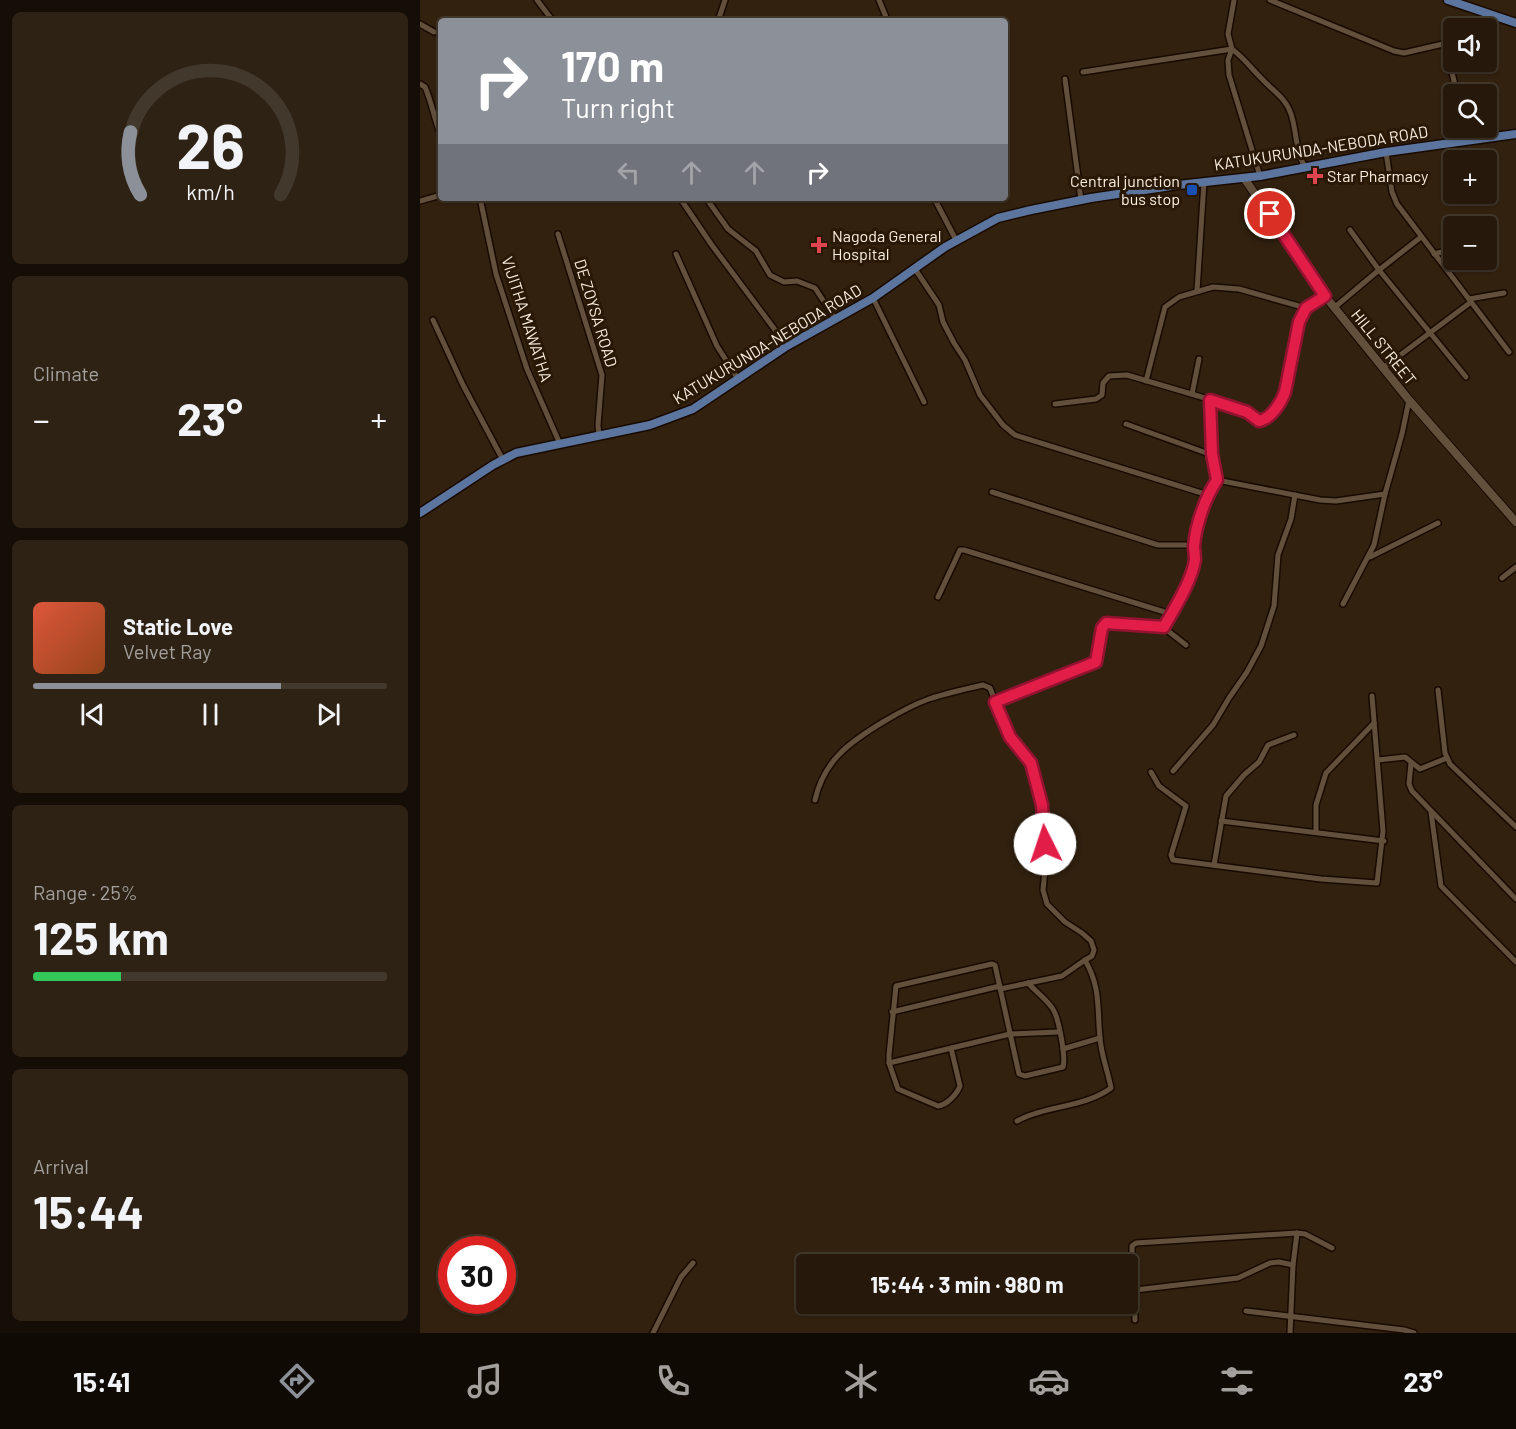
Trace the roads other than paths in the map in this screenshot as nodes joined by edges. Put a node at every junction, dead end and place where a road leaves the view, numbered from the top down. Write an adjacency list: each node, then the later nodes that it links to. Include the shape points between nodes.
1 (537, 0): 8 (street)
2 (725, 0): 9 (street)
3 (879, 0): 7 (street)
4 (1270, 0): 17 (street, via 1394,51 1404,53 1443,44)
5 (1448, 0): 10 (main road)
6 (1232, 1): 13 (street, via 1228,34)
7 (886, 17)
8 (551, 18)
9 (719, 18)
10 (1516, 23)
11 (420, 24): 12 (street)
12 (435, 32)
13 (1232, 49): 14 (street); 23 (street, via 1280,95 1291,112 1300,161); 24 (street, via 1229,75)
14 (1083, 72)
15 (1065, 79): 28 (street)
16 (420, 84): 18 (street, via 425,87)
17 (1455, 84)
18 (438, 128)
19 (1516, 134): 21 (main road, KATUKURUNDA-NEBODA ROAD)
20 (1466, 138): 21 (street)
21 (1467, 141): 22 (main road, KATUKURUNDA-NEBODA ROAD)
22 (1386, 152): 23 (main road, KATUKURUNDA-NEBODA ROAD); 36 (street, via 1396,204)
23 (1306, 168): 24 (main road, KATUKURUNDA-NEBODA ROAD)
24 (1260, 176): 25 (main road, KATUKURUNDA-NEBODA ROAD)
25 (1244, 178): 26 (main road, KATUKURUNDA-NEBODA ROAD); 45 (main road, HILL STREET)
26 (1204, 182): 28 (main road, KATUKURUNDA-NEBODA ROAD); 43 (street)
27 (438, 196): 29 (street)
28 (1081, 200): 37 (main road, KATUKURUNDA-NEBODA ROAD, via 1009,215)
29 (420, 201)
30 (481, 201): 67 (street, VIJITHA MAWATHA, via 496,274 527,369)
31 (682, 201): 53 (street)
32 (708, 201): 51 (street, via 728,229 756,251 773,277 815,288)
33 (936, 201): 37 (street)
34 (1350, 230): 42 (street)
35 (558, 234): 66 (street, DE ZOYSA ROAD, via 602,375)
36 (1421, 237): 40 (street); 42 (street)
37 (956, 240): 41 (main road, KATUKURUNDA-NEBODA ROAD)
38 (1443, 252): 40 (street)
39 (676, 254): 58 (street, via 717,346)
40 (1434, 254): 47 (street)
41 (915, 269): 46 (main road, KATUKURUNDA-NEBODA ROAD); 73 (street, via 939,304 943,322 980,394 1015,435)
42 (1379, 270): 48 (street); 52 (street)
43 (1197, 291): 49 (street, via 1213,287 1239,289); 59 (street, via 1165,307)
44 (1504, 293): 47 (street)
45 (1325, 296): 48 (main road, HILL STREET); 49 (street)
46 (873, 298): 51 (main road, KATUKURUNDA-NEBODA ROAD); 63 (street)
47 (1470, 301): 52 (street); 54 (street)
48 (1335, 307): 56 (main road, HILL STREET)
49 (1306, 308): 61 (street, via 1299,322 1285,392 1267,419 1259,421 1247,412)
50 (433, 320): 69 (street)
51 (836, 320): 53 (main road, KATUKURUNDA-NEBODA ROAD)
52 (1428, 332): 56 (street); 57 (street)
53 (787, 346): 58 (main road, KATUKURUNDA-NEBODA ROAD)
54 (1509, 352)
55 (1199, 359): 60 (street)
56 (1383, 368): 62 (main road, HILL STREET)
57 (1466, 377)
58 (738, 379): 66 (main road, KATUKURUNDA-NEBODA ROAD, via 673,418)
59 (1146, 381): 60 (street); 64 (street, via 1127,375 1109,376 1103,382 1102,395 1096,399)
60 (1192, 394): 61 (street)
61 (1210, 400): 68 (street)
62 (1409, 400): 72 (street); 76 (main road, HILL STREET)
63 (924, 402)
64 (1054, 404)
65 (1126, 424): 68 (street)
66 (599, 436): 67 (main road, KATUKURUNDA-NEBODA ROAD)
67 (560, 444): 69 (main road, KATUKURUNDA-NEBODA ROAD, via 516,453)
68 (1212, 454): 70 (street)
69 (503, 460): 75 (main road, KATUKURUNDA-NEBODA ROAD)
70 (1217, 480): 73 (street); 74 (street)
71 (992, 492): 78 (street, via 1158,545)
72 (1385, 494): 74 (street, via 1336,501); 79 (street)
73 (1208, 495): 78 (street)
74 (1295, 495): 95 (street, via 1278,555 1274,606 1261,646 1213,725)
75 (420, 513)
76 (1516, 522)
77 (1438, 523): 79 (street)
78 (1194, 545): 84 (street, via 1195,560)
79 (1369, 557): 83 (street)
80 (1516, 567): 81 (street)
81 (1502, 578)
82 (938, 597): 84 (street, via 960,550 964,550)
83 (1342, 604)
84 (1171, 614): 85 (street)
85 (1164, 627): 86 (street); 89 (street, via 1106,623 1096,662)
86 (1186, 645)
87 (1438, 690): 92 (street)
88 (1372, 696): 90 (street)
89 (995, 702): 97 (street, via 990,688 983,685 904,710 840,752 818,787); 105 (street, via 1010,737 1031,763 1041,797 1047,850 1043,890 1047,904 1091,941 1094,950)
90 (1374, 723): 93 (street); 101 (street, via 1326,772 1316,805)
91 (1294, 735): 99 (street, via 1268,745 1259,762 1226,796)
92 (1447, 758): 94 (street, via 1423,769); 100 (street)
93 (1378, 760): 94 (street, via 1401,756); 102 (street)
94 (1411, 763): 98 (street, via 1410,788)
95 (1173, 771)
96 (1151, 772): 103 (street, via 1159,786 1186,806 1171,858)
97 (815, 800)
98 (1431, 812): 104 (street); 106 (street, via 1441,886)
99 (1221, 821): 101 (street); 103 (street)
100 (1516, 826)
101 (1316, 832): 102 (street)
102 (1383, 841): 103 (street, via 1378,881 1373,884)
103 (1214, 865)
104 (1516, 899)
105 (1085, 960): 107 (street, via 1062,976); 112 (street, via 1099,999)
106 (1516, 962)
107 (1028, 983): 108 (street); 110 (street, via 1053,1010)
108 (1000, 988): 109 (street); 109 (street, via 995,965 990,963 899,984); 111 (street)
109 (892, 1012): 115 (street)
110 (1059, 1032): 111 (street); 114 (street)
111 (1010, 1034): 113 (street); 114 (street, via 1018,1074 1022,1076 1063,1067)
112 (1100, 1038): 114 (street); 116 (street, via 1109,1090 1078,1104 1029,1114)
113 (951, 1048): 115 (street); 115 (street, via 960,1086 941,1106 898,1089)
114 (1063, 1049)
115 (889, 1063)
116 (1017, 1121)
117 (1297, 1233): 118 (street); 119 (street, via 1136,1243); 121 (street)
118 (1332, 1248)
119 (1132, 1254)
120 (693, 1263): 127 (street, via 681,1277)
121 (1293, 1264): 122 (street, via 1270,1263 1238,1278); 125 (street)
122 (1138, 1290)
123 (1246, 1311): 125 (street)
124 (1135, 1314): 126 (street)
125 (1289, 1318): 128 (street); 129 (street)
126 (1135, 1320)
127 (653, 1333)
128 (1290, 1333)
129 (1414, 1333)

